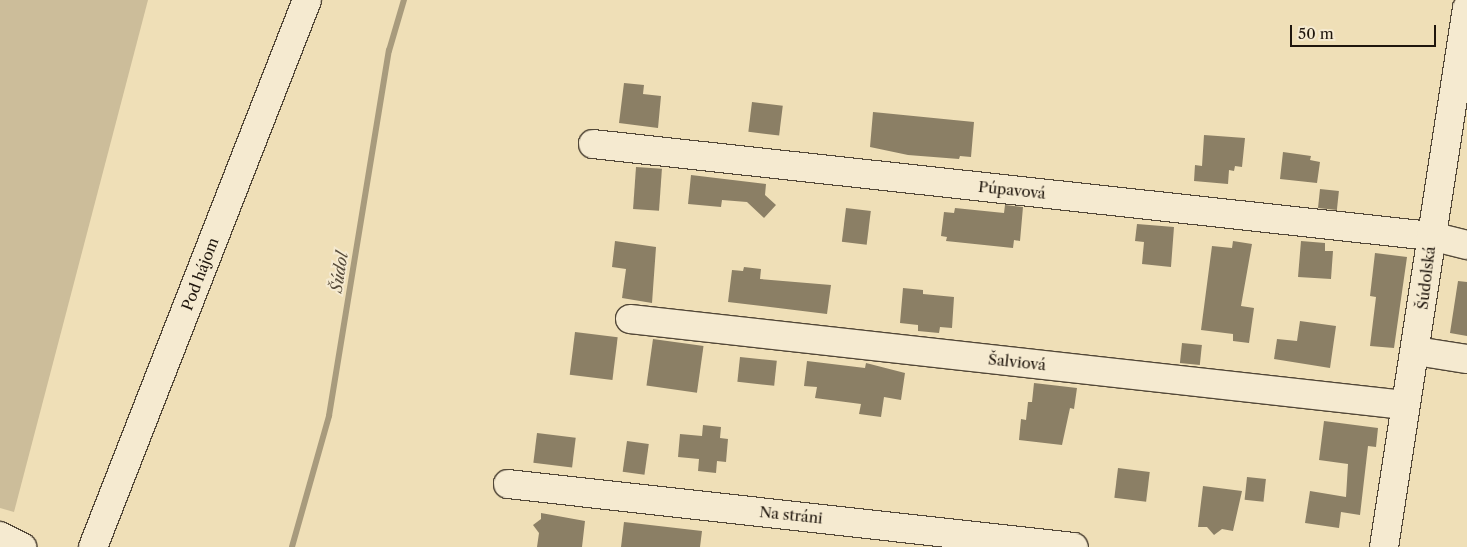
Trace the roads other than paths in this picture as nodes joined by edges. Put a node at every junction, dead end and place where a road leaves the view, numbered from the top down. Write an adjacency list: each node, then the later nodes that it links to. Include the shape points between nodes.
1 (307, 0): 13 (street, Pod hájom)
2 (1467, 8): 4 (street, Šúdolská)
3 (593, 144): 4 (street, Púpavová)
4 (1431, 236): 5 (street, Púpavová); 7 (street, Šúdolská)
5 (1467, 245)
6 (630, 320): 9 (street, Šalviová)
7 (1416, 351): 8 (street); 9 (street, Šúdolská)
8 (1467, 359)
9 (1404, 405): 15 (street, Šúdolská)
10 (508, 484): 14 (street, Na stráni)
11 (0, 536): 12 (street)
12 (22, 547)
13 (93, 547)
14 (1073, 547)
15 (1384, 547)

